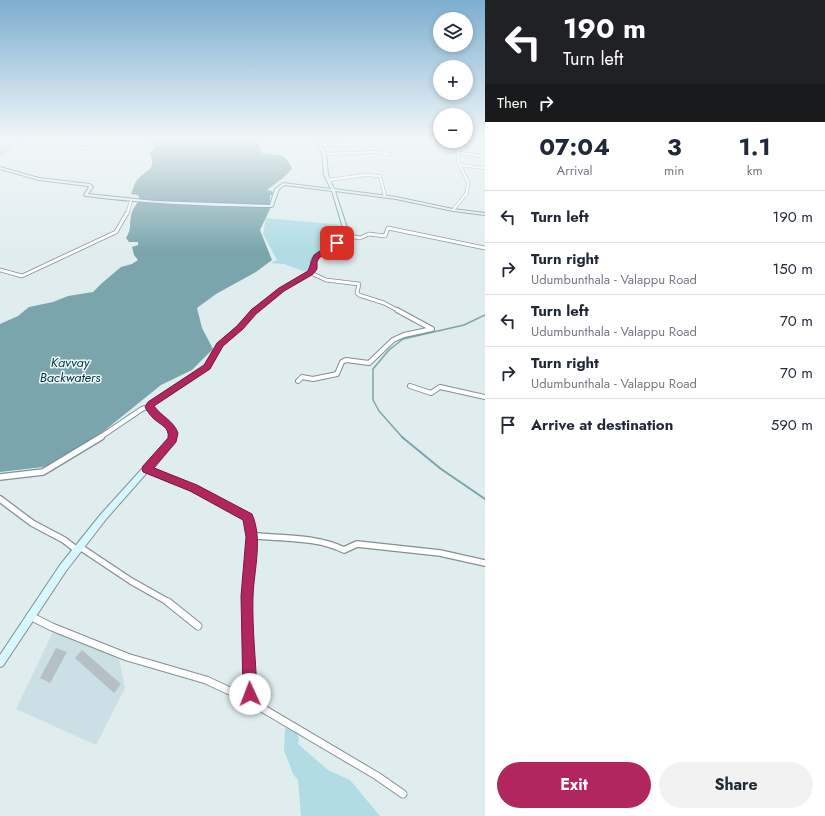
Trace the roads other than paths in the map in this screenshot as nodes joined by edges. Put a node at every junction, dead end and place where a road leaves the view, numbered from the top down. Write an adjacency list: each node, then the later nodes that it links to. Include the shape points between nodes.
1 (32, 176): 9 (main road, via 89,185 91,187 86,195)
2 (326, 176): 6 (main road)
3 (359, 176): 6 (street)
4 (380, 176): 8 (street)
5 (467, 176): 10 (street, via 467,192)
6 (328, 180): 7 (main road)
7 (334, 190): 8 (main road); 9 (main road, via 284,184 277,189 271,206); 12 (main road, via 345,228)
8 (385, 196): 10 (main road)
9 (131, 201): 14 (street, via 124,220 113,234 22,276)
10 (453, 210): 11 (main road)
11 (485, 214)
12 (344, 236): 13 (street, via 385,236 388,228); 15 (main road, via 316,257 313,262 314,269)
13 (485, 248)
14 (0, 270)
15 (310, 272): 16 (street, via 326,280 359,284 359,295 384,303 432,329 393,340 369,363 346,360 342,362 337,374 313,379 302,377); 19 (main road, via 281,290 254,312 220,345 207,367)
16 (298, 381)
17 (410, 386): 18 (street, via 431,393 440,387)
18 (485, 397)
19 (150, 406): 20 (main road, via 174,433 172,440); 21 (street, via 43,472)
20 (147, 469): 23 (street, via 193,488 248,518); 24 (main road)
21 (0, 478)
22 (0, 498): 24 (street, via 32,522)
23 (252, 537): 25 (street, via 309,539 332,544 344,550 357,544 440,553); 29 (street, via 247,596 250,694)
24 (79, 548): 26 (main road); 27 (street, via 171,603)
25 (485, 563)
26 (30, 616): 28 (main road); 29 (street, via 127,657 206,680)
27 (198, 626)
28 (0, 663)
29 (245, 698): 30 (street)
30 (403, 794)

